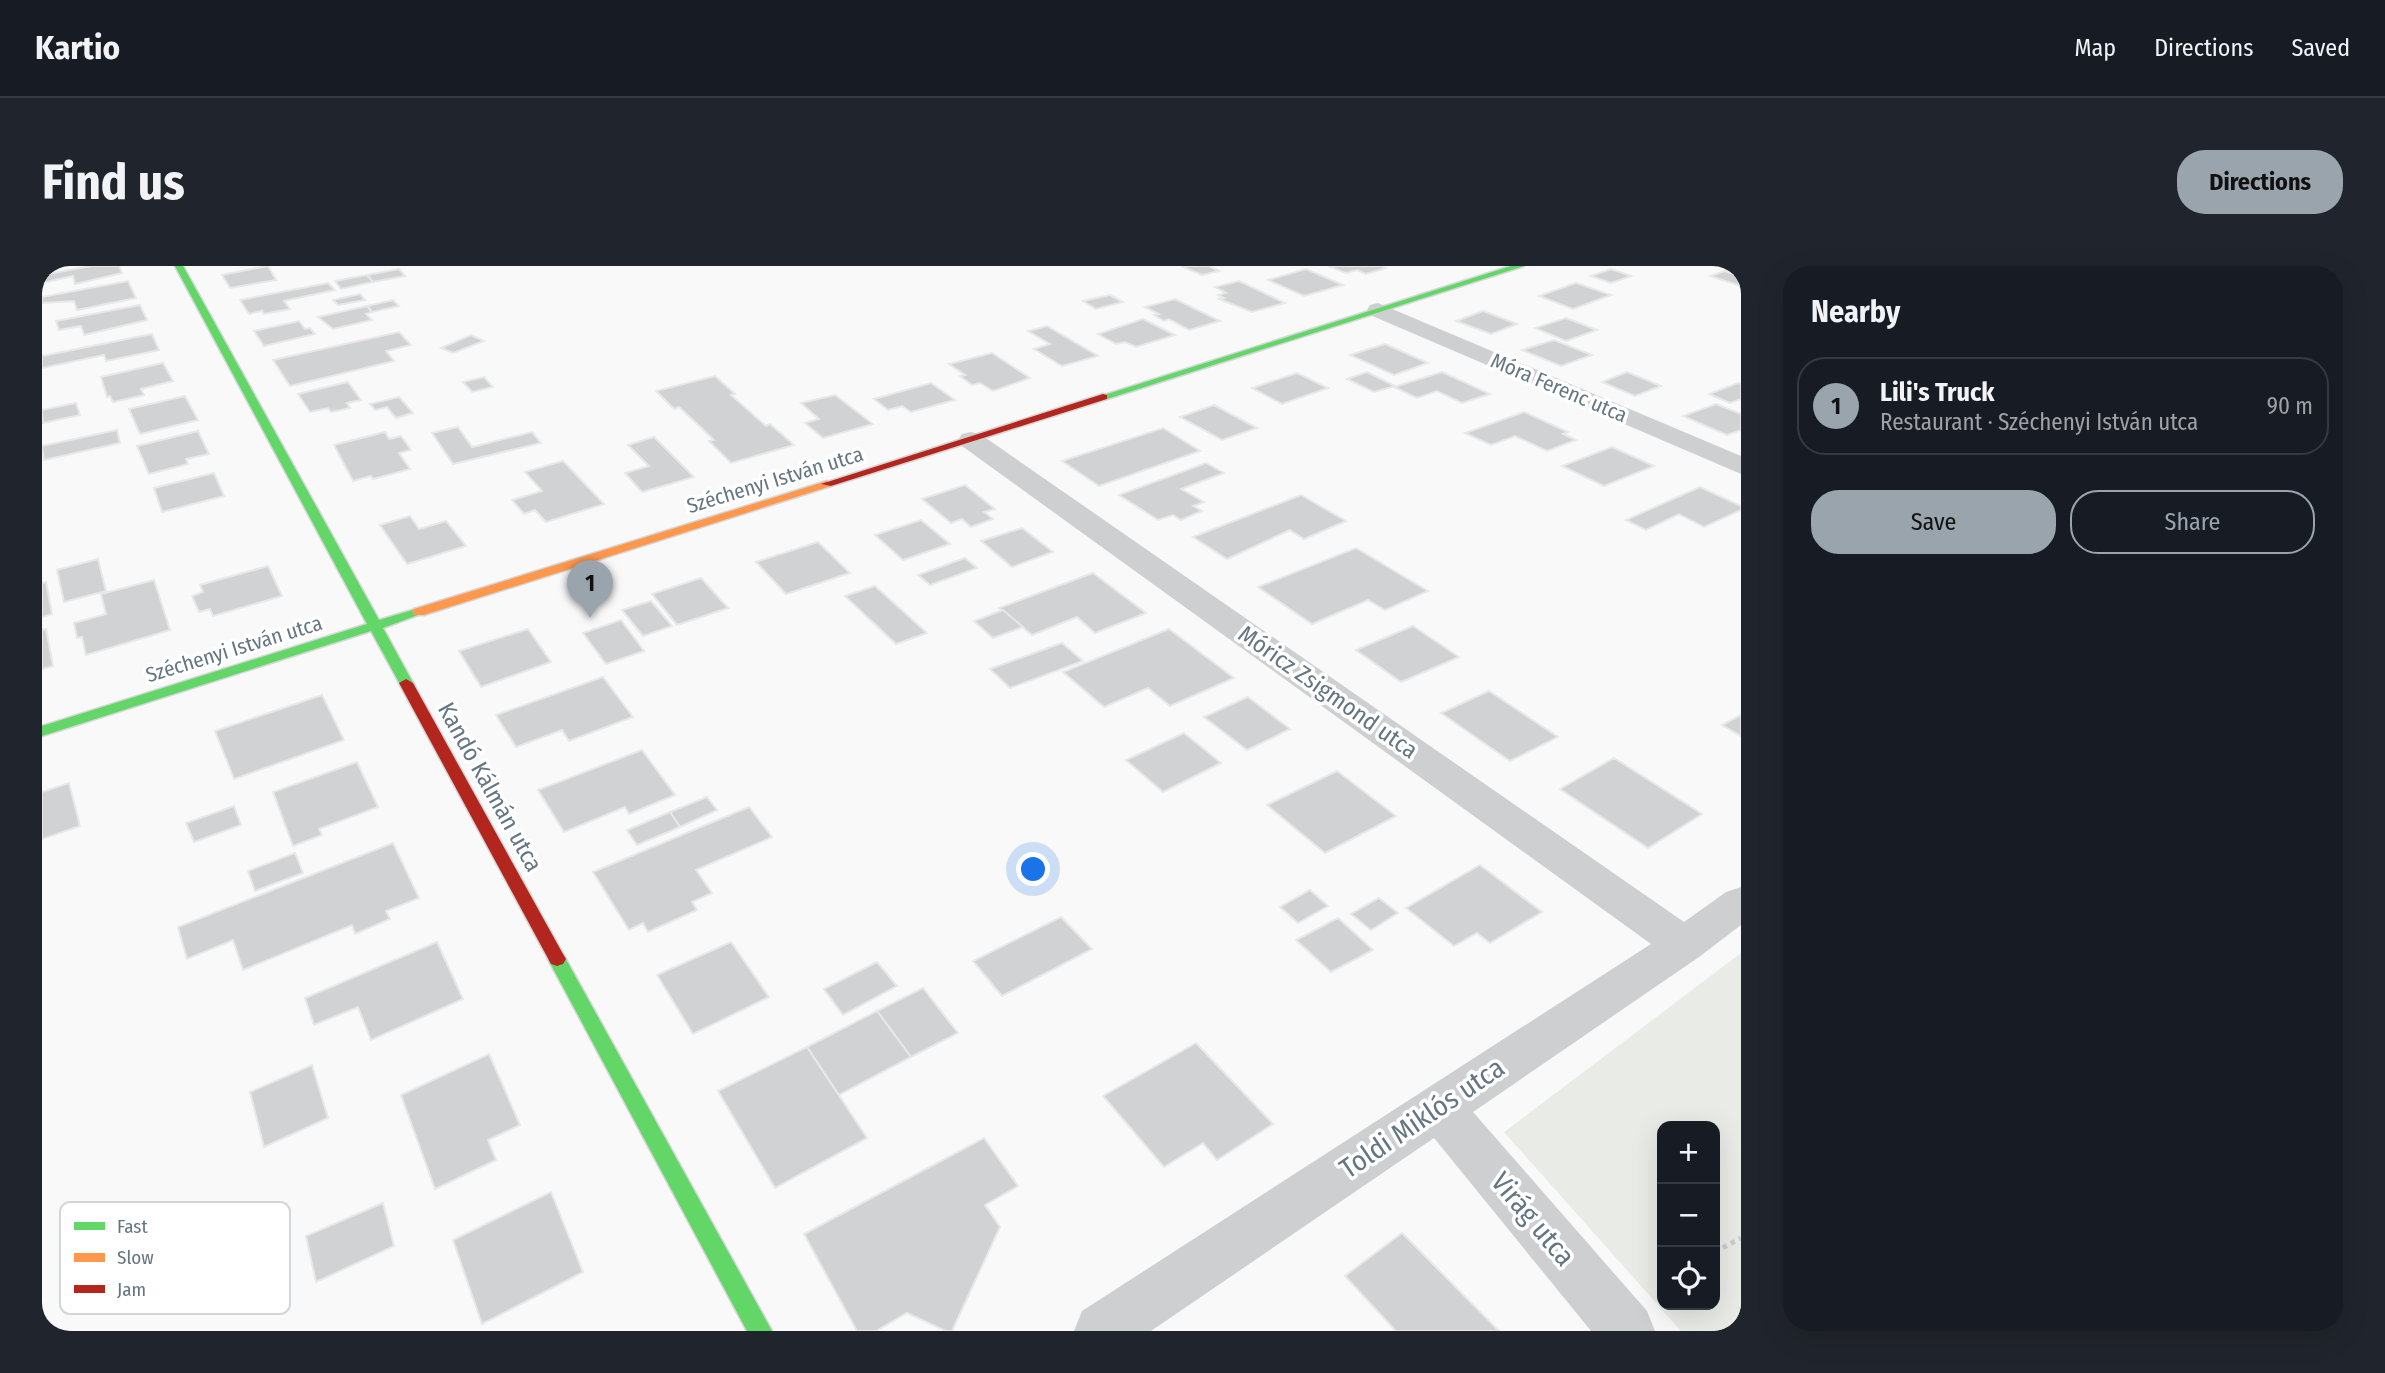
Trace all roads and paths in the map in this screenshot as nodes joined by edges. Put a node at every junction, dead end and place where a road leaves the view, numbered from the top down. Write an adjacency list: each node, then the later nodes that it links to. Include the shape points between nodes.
1 (179, 266): 6 (street, Kandó Kálmán utca)
2 (1520, 266): 3 (street, Széchenyi István utca)
3 (1378, 310): 4 (street, Széchenyi István utca); 5 (street, Móra Ferenc utca)
4 (971, 440): 6 (street, Széchenyi István utca); 9 (street, Móricz Zsigmond utca)
5 (1741, 466)
6 (377, 627): 7 (street, Széchenyi István utca); 13 (street, Kandó Kálmán utca)
7 (42, 731)
8 (1741, 904): 9 (street, Toldi Miklós utca)
9 (1684, 945): 10 (street, Toldi Miklós utca)
10 (1438, 1107): 14 (street, Toldi Miklós utca); 15 (street, Virág utca)
11 (1741, 1238): 12 (path)
12 (1720, 1249)
13 (760, 1331)
14 (1102, 1331)
15 (1627, 1331)

